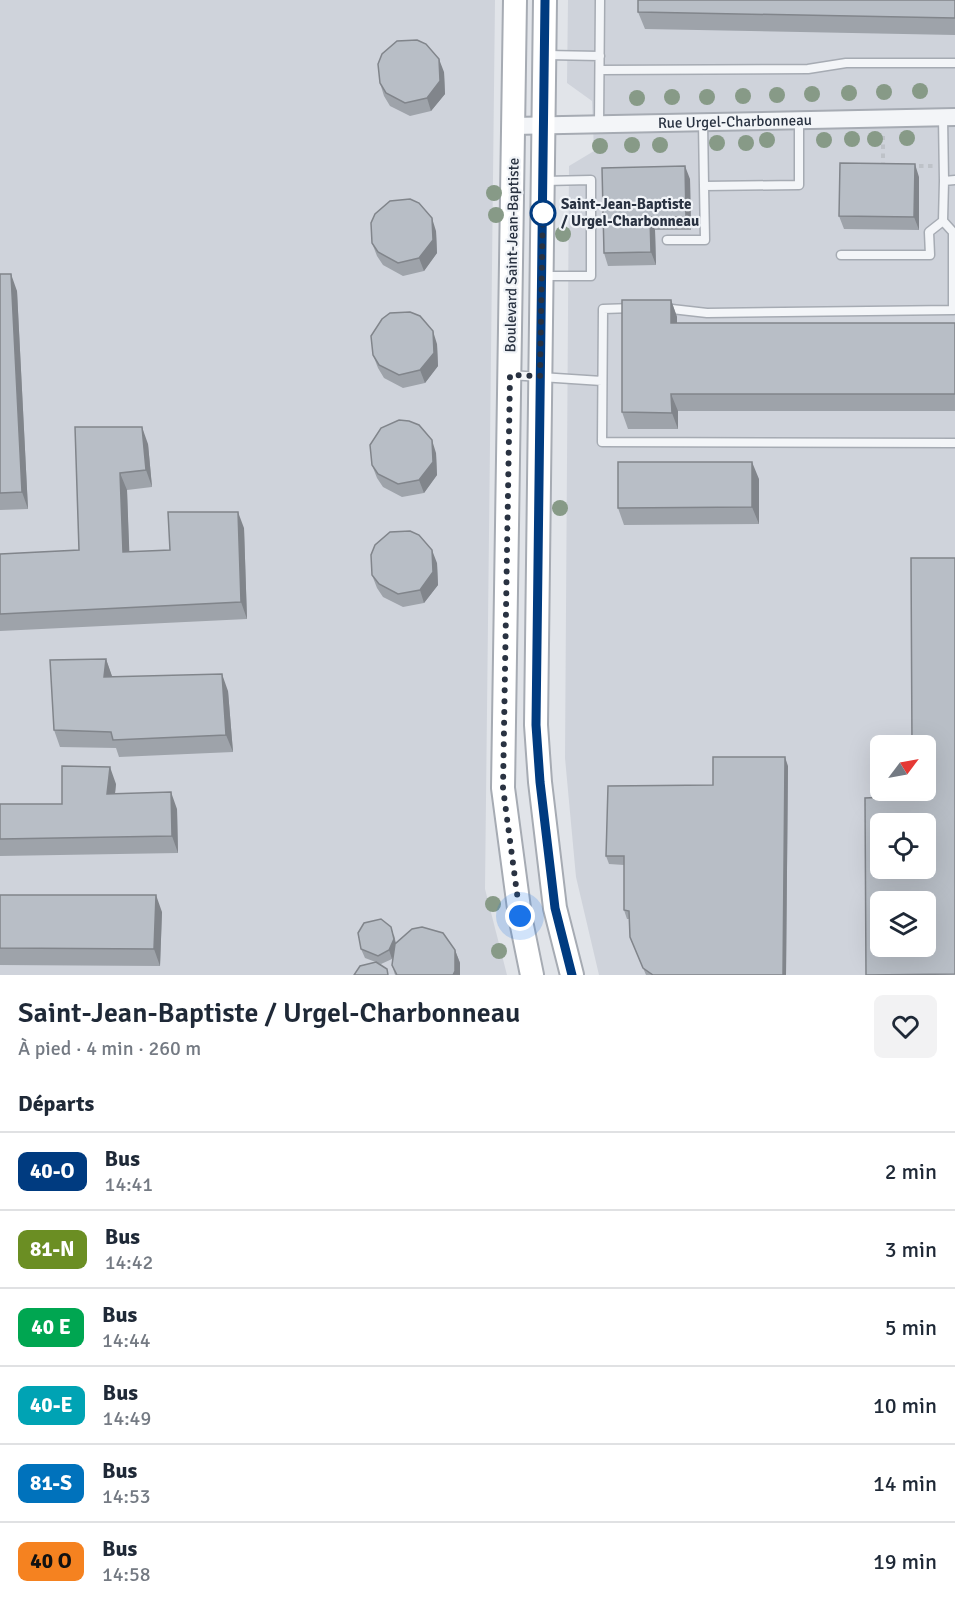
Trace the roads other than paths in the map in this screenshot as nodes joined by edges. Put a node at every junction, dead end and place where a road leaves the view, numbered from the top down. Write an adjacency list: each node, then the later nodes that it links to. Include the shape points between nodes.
1 (515, 0): 12 (main road, Boulevard Saint-Jean-Baptiste)
2 (545, 0): 4 (main road, Boulevard Saint-Jean-Baptiste)
3 (600, 0): 5 (lane)
4 (544, 55): 5 (lane); 13 (main road, Boulevard Saint-Jean-Baptiste)
5 (600, 56): 7 (lane)
6 (955, 63): 7 (lane, via 846,63 808,69)
7 (600, 70): 11 (lane)
8 (949, 117): 9 (street, Rue Urgel-Charbonneau); 16 (lane)
9 (800, 120): 10 (street, Rue Urgel-Charbonneau); 17 (lane, via 799,185)
10 (703, 122): 11 (street, Rue Urgel-Charbonneau); 17 (lane)
11 (599, 125): 13 (street, Rue Urgel-Charbonneau)
12 (513, 126): 13 (street, Rue Urgel-Charbonneau); 24 (main road, Boulevard Saint-Jean-Baptiste)
13 (543, 126): 15 (main road, Boulevard Saint-Jean-Baptiste)
14 (955, 180): 16 (lane)
15 (543, 181): 21 (main road, Boulevard Saint-Jean-Baptiste); 21 (lane, via 591,180 591,276)
16 (944, 181): 18 (lane)
17 (704, 186): 19 (lane, via 705,240)
18 (943, 221): 20 (lane, via 929,232 930,255); 23 (lane, via 953,232 953,310 707,313)
19 (667, 240)
20 (841, 255)
21 (542, 276): 25 (main road, Boulevard Saint-Jean-Baptiste)
22 (647, 308): 26 (lane, via 603,309)
23 (658, 308)
24 (510, 375): 25 (lane); 28 (main road, Boulevard Saint-Jean-Baptiste, via 503,788)
25 (540, 376): 26 (lane); 29 (main road, Boulevard Saint-Jean-Baptiste, via 536,725 555,908)
26 (602, 381): 27 (lane, via 602,442)
27 (955, 442)
28 (532, 975)
29 (572, 975)

